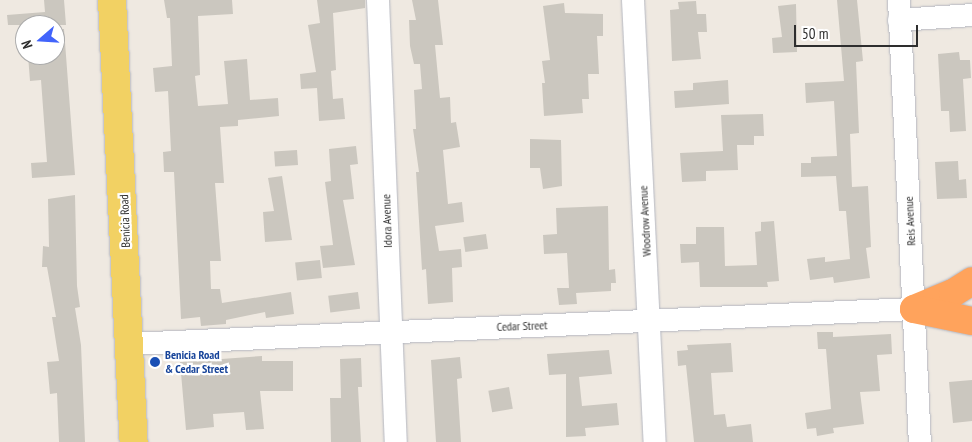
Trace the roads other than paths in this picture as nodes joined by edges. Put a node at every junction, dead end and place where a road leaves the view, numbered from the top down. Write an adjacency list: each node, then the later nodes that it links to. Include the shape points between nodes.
1 (112, 0): 11 (main road, Benicia Road)
2 (378, 0): 10 (street, Idora Avenue)
3 (633, 0): 8 (street, Woodrow Avenue)
4 (899, 10): 5 (street); 7 (street, Reis Avenue)
5 (972, 15)
6 (972, 281): 7 (highway, via 953,293)
7 (914, 309): 8 (street, Cedar Street); 9 (highway); 15 (street, Reis Avenue)
8 (650, 321): 10 (street, Cedar Street); 14 (street, Woodrow Avenue)
9 (972, 321)
10 (391, 332): 11 (street, Cedar Street); 13 (street, Idora Avenue)
11 (130, 344): 12 (main road, Benicia Road)
12 (134, 442)
13 (396, 442)
14 (655, 442)
15 (920, 442)

